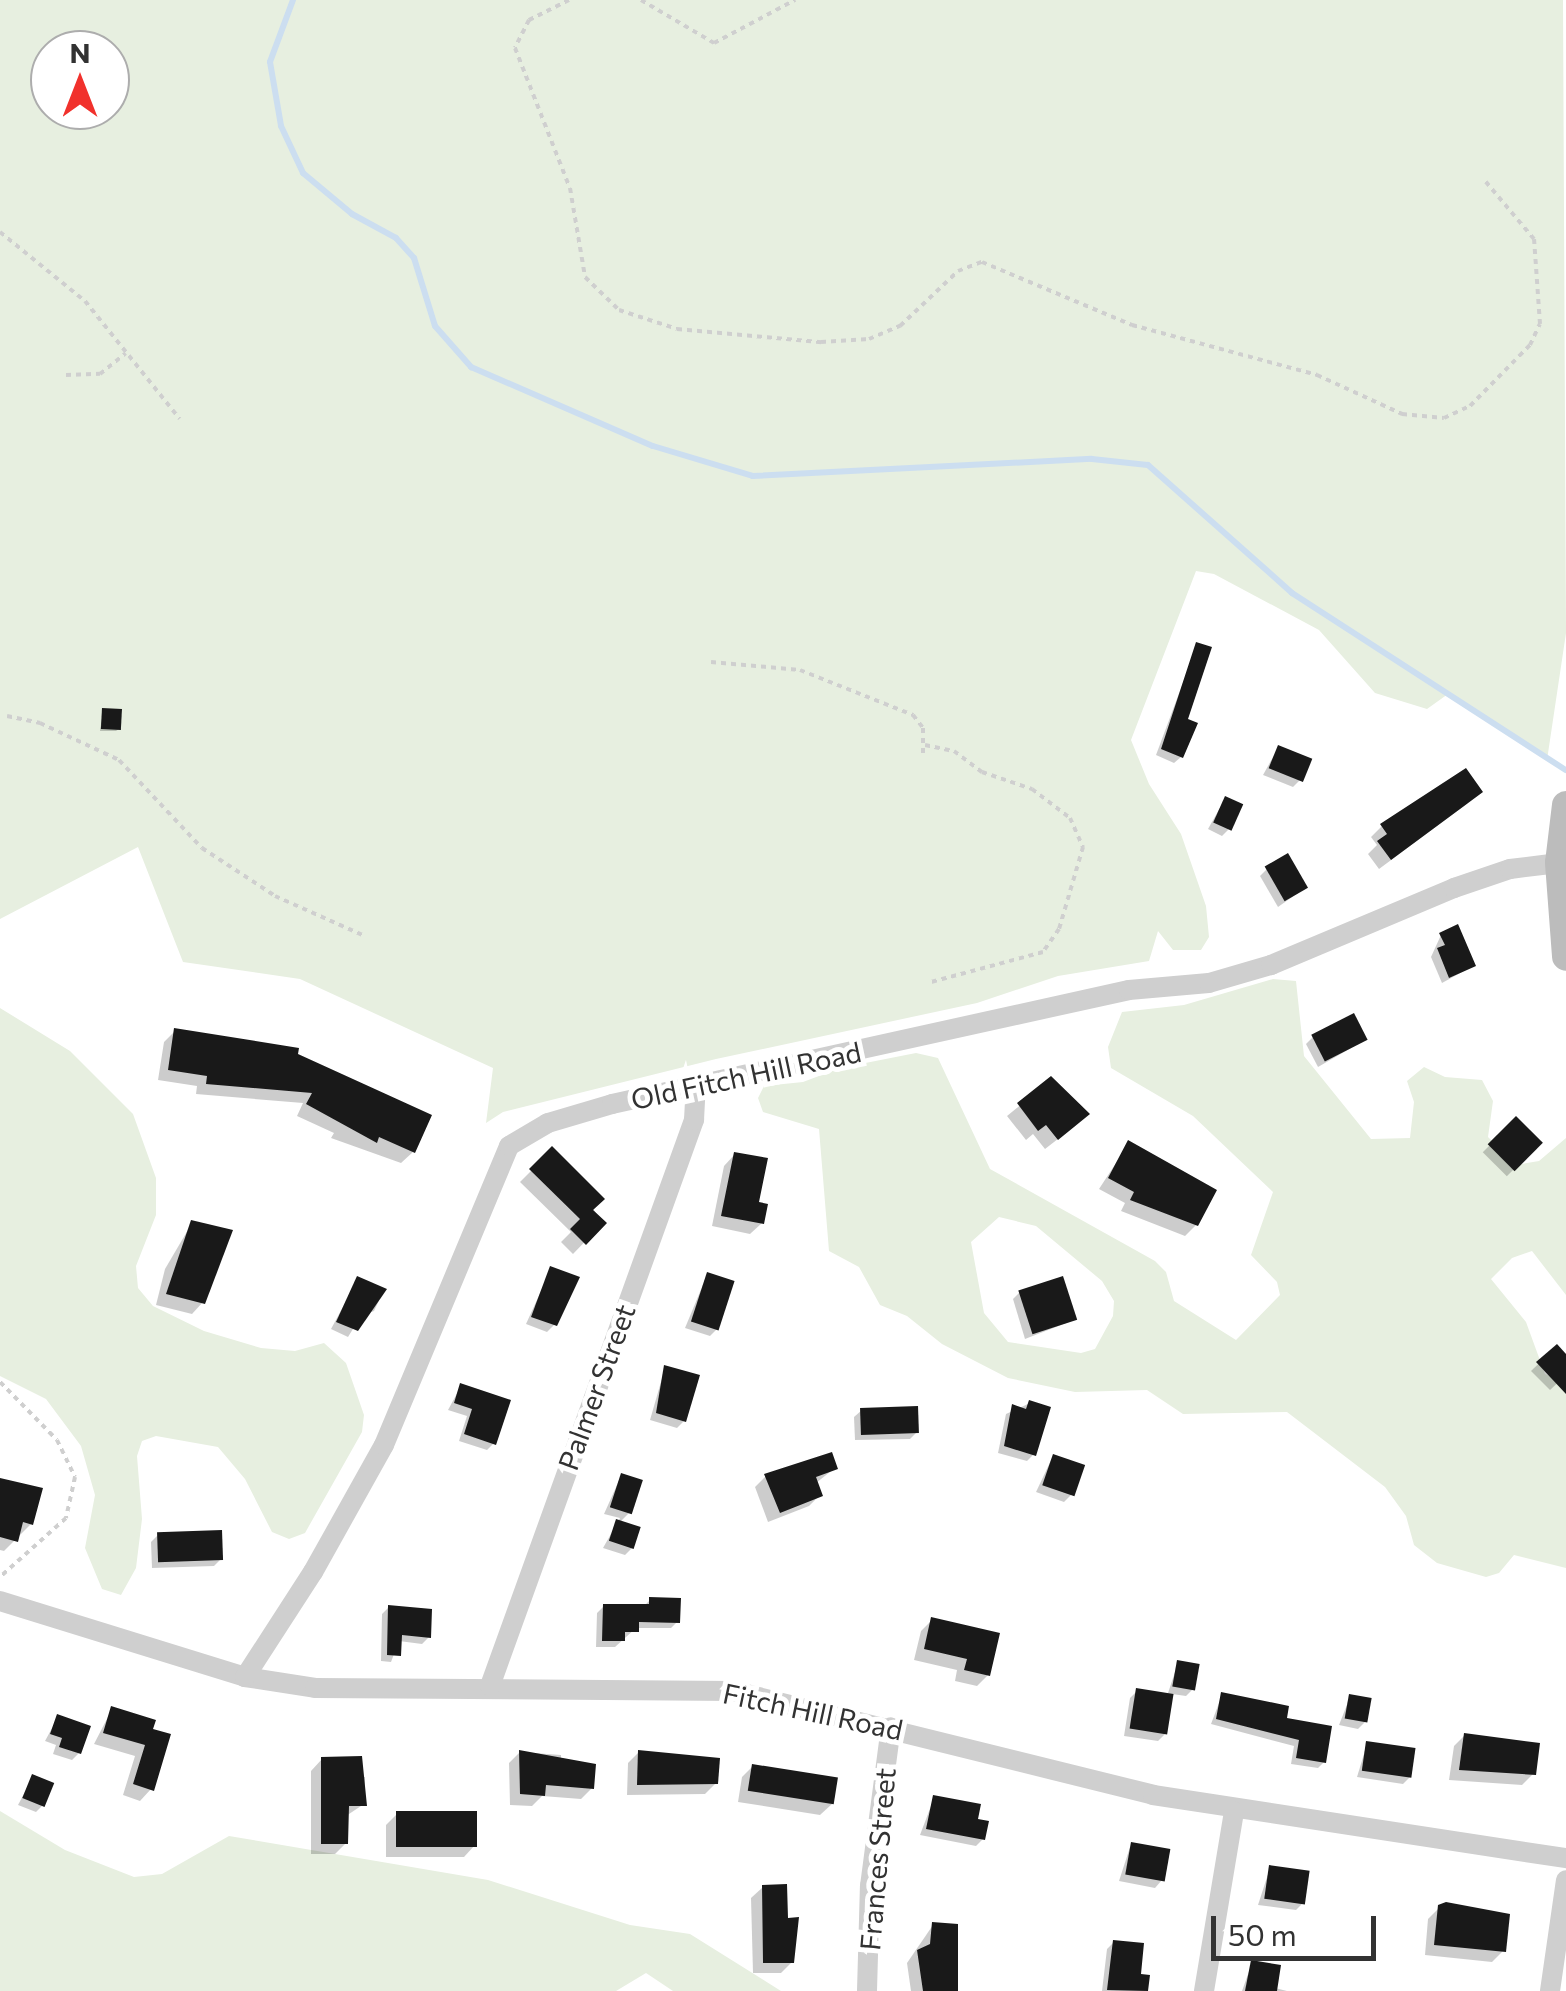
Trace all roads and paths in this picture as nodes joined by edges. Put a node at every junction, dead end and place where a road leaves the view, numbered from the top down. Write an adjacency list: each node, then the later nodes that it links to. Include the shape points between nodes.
1 (570, 0): 4 (path, via 529,20 515,48 570,188 585,276 619,310 677,329 820,342 869,339 900,326 958,271 982,262 1132,326 1316,375 1402,414 1444,418 1470,406 1530,345 1540,324 1534,239)
2 (641, 0): 3 (path, via 719,44)
3 (795, 0)
4 (1486, 182)
5 (0, 232): 6 (path, via 78,294)
6 (126, 353): 7 (path, via 100,374); 8 (path)
7 (66, 375)
8 (180, 420)
9 (711, 662): 11 (path, via 748,661 812,674 913,715)
10 (7, 716): 15 (path, via 40,723 119,760 202,848 275,896)
11 (925, 745): 12 (path); 17 (path, via 954,751 982,772 1024,784 1070,818 1083,847 1064,914 1043,952)
12 (923, 756)
13 (1566, 804): 14 (main road)
14 (1559, 863): 16 (main road); 18 (street, Old Fitch Hill Road, via 1510,869 1454,888 1271,965 1209,983 1129,990)
15 (365, 936)
16 (1566, 957)
17 (931, 982)
18 (696, 1086): 22 (street, Old Fitch Hill Road, via 548,1123 509,1146 384,1446); 23 (street, Palmer Street, via 694,1120)
19 (0, 1382): 20 (path, via 57,1440 75,1478 66,1518)
20 (0, 1577)
21 (0, 1601): 22 (street, Fitch Hill Road)
22 (245, 1677): 23 (street, Fitch Hill Road, via 316,1688)
23 (490, 1686): 24 (street, Fitch Hill Road, via 734,1691)
24 (891, 1727): 25 (street, Fitch Hill Road); 28 (street, Frances Street, via 870,1886)
25 (1234, 1812): 26 (street, Fitch Hill Road); 29 (street)
26 (1566, 1858)
27 (1566, 1880): 30 (street)
28 (867, 1991)
29 (1204, 1991)
30 (1550, 1991)

